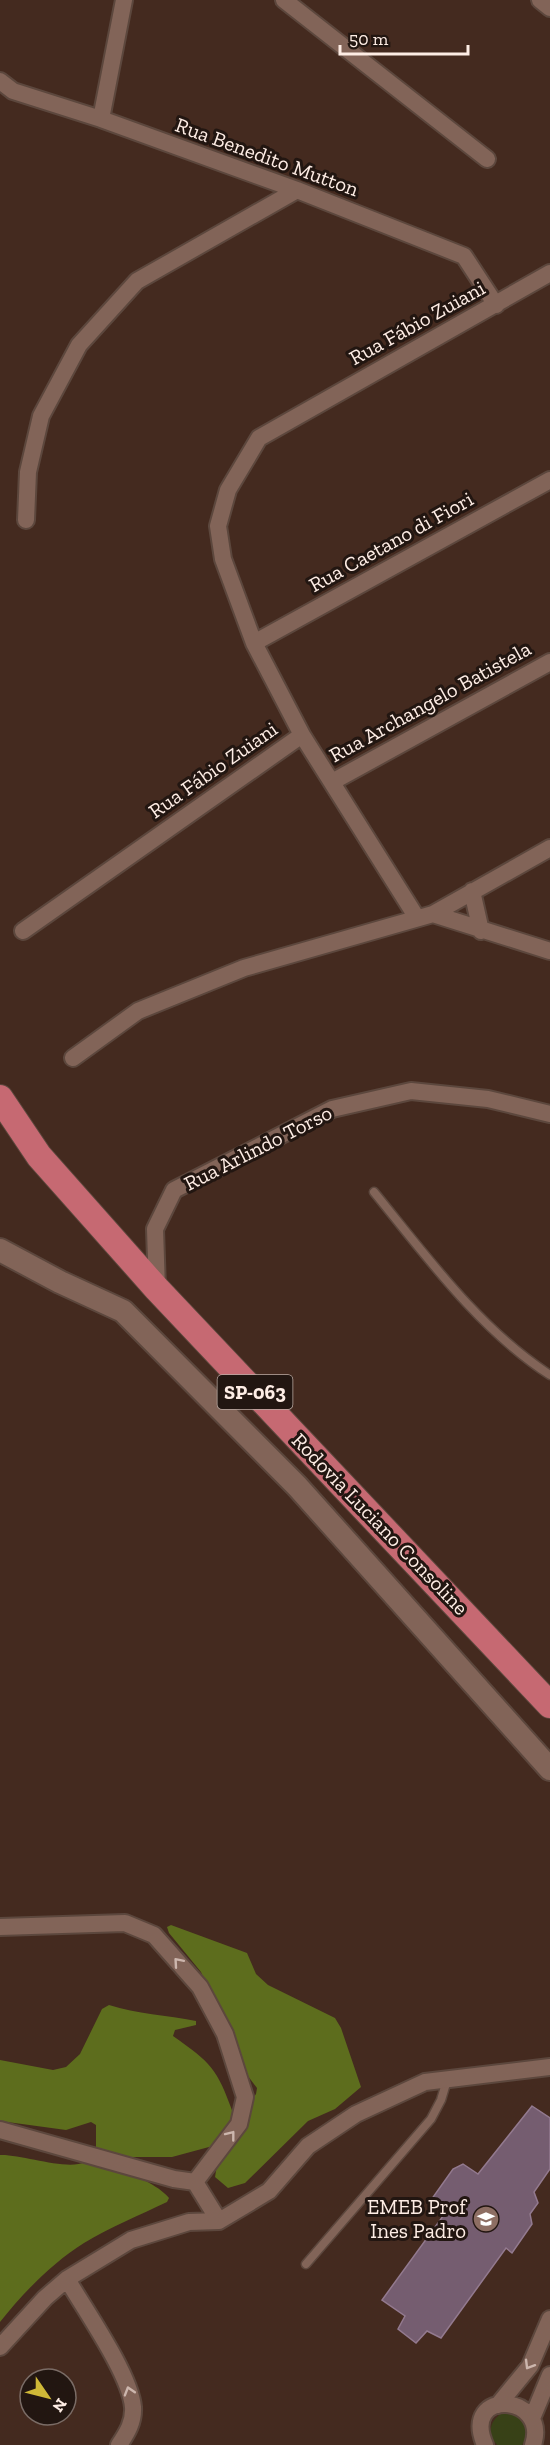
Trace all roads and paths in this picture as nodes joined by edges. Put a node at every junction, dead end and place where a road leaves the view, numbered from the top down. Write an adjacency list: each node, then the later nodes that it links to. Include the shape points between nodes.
1 (124, 0): 6 (street)
2 (287, 0): 7 (street)
3 (540, 0): 4 (street)
4 (550, 8)
5 (0, 81): 6 (street, Rua Benedito Mutton, via 13,91)
6 (101, 119): 8 (street, Rua Benedito Mutton)
7 (487, 159)
8 (297, 190): 10 (street, Rua Benedito Mutton, via 464,256); 12 (street, via 136,281 79,345 41,417 28,472)
9 (550, 273): 10 (street, Rua Fábio Zuiani)
10 (496, 305): 13 (street, Rua Fábio Zuiani, via 259,438 228,490 218,526 223,559)
11 (550, 480): 13 (street, Rua Caetano di Fiori)
12 (26, 520)
13 (254, 643): 15 (street, Rua Fábio Zuiani)
14 (550, 662): 16 (street, Rua Archangelo Batistela)
15 (302, 735): 16 (street); 20 (street, Rua Fábio Zuiani)
16 (332, 782): 19 (street)
17 (550, 848): 18 (street)
18 (472, 891): 19 (street); 21 (street)
19 (425, 916): 21 (street); 23 (street, via 244,968 159,1002 138,1011)
20 (23, 931)
21 (481, 931): 22 (street)
22 (550, 951)
23 (73, 1058)
24 (0, 1098): 28 (main road, Rodovia Luciano Consoline / SP-063, via 39,1156)
25 (550, 1114): 28 (street, Rua Arlindo Torso, via 488,1099 411,1091 332,1109 174,1190 155,1229)
26 (374, 1192): 29 (lane, via 449,1285 525,1359)
27 (0, 1250): 34 (main road, via 123,1311 297,1486)
28 (157, 1289): 30 (main road, Rodovia Luciano Consoline / SP-063)
29 (550, 1375)
30 (523, 1674): 31 (main road); 32 (main road, Rodovia Luciano Consoline / SP-063); 33 (main road)
31 (550, 1696)
32 (550, 1705)
33 (550, 1726)
34 (550, 1769)
35 (0, 1927): 39 (street, one-way to 35, via 239,2124 245,2097 225,2034 200,1987 154,1935 125,1923)
36 (549, 2067): 37 (street)
37 (447, 2080): 40 (street, via 425,2082 356,2114 308,2146 269,2191); 41 (lane, via 431,2119)
38 (0, 2130): 39 (street)
39 (195, 2182): 40 (street)
40 (219, 2221): 42 (street, via 189,2222 131,2240)
41 (306, 2264)
42 (67, 2279): 44 (street); 48 (street, one-way to 42, via 130,2429 133,2409 129,2386)
43 (550, 2319): 46 (street, one-way to 46, via 530,2366)
44 (0, 2347)
45 (550, 2375): 47 (street)
46 (498, 2405): 47 (street, via 516,2403); 49 (street, via 484,2418)
47 (535, 2419): 50 (street); 51 (street)
48 (119, 2445)
49 (485, 2445)
50 (533, 2445)
51 (548, 2445)

